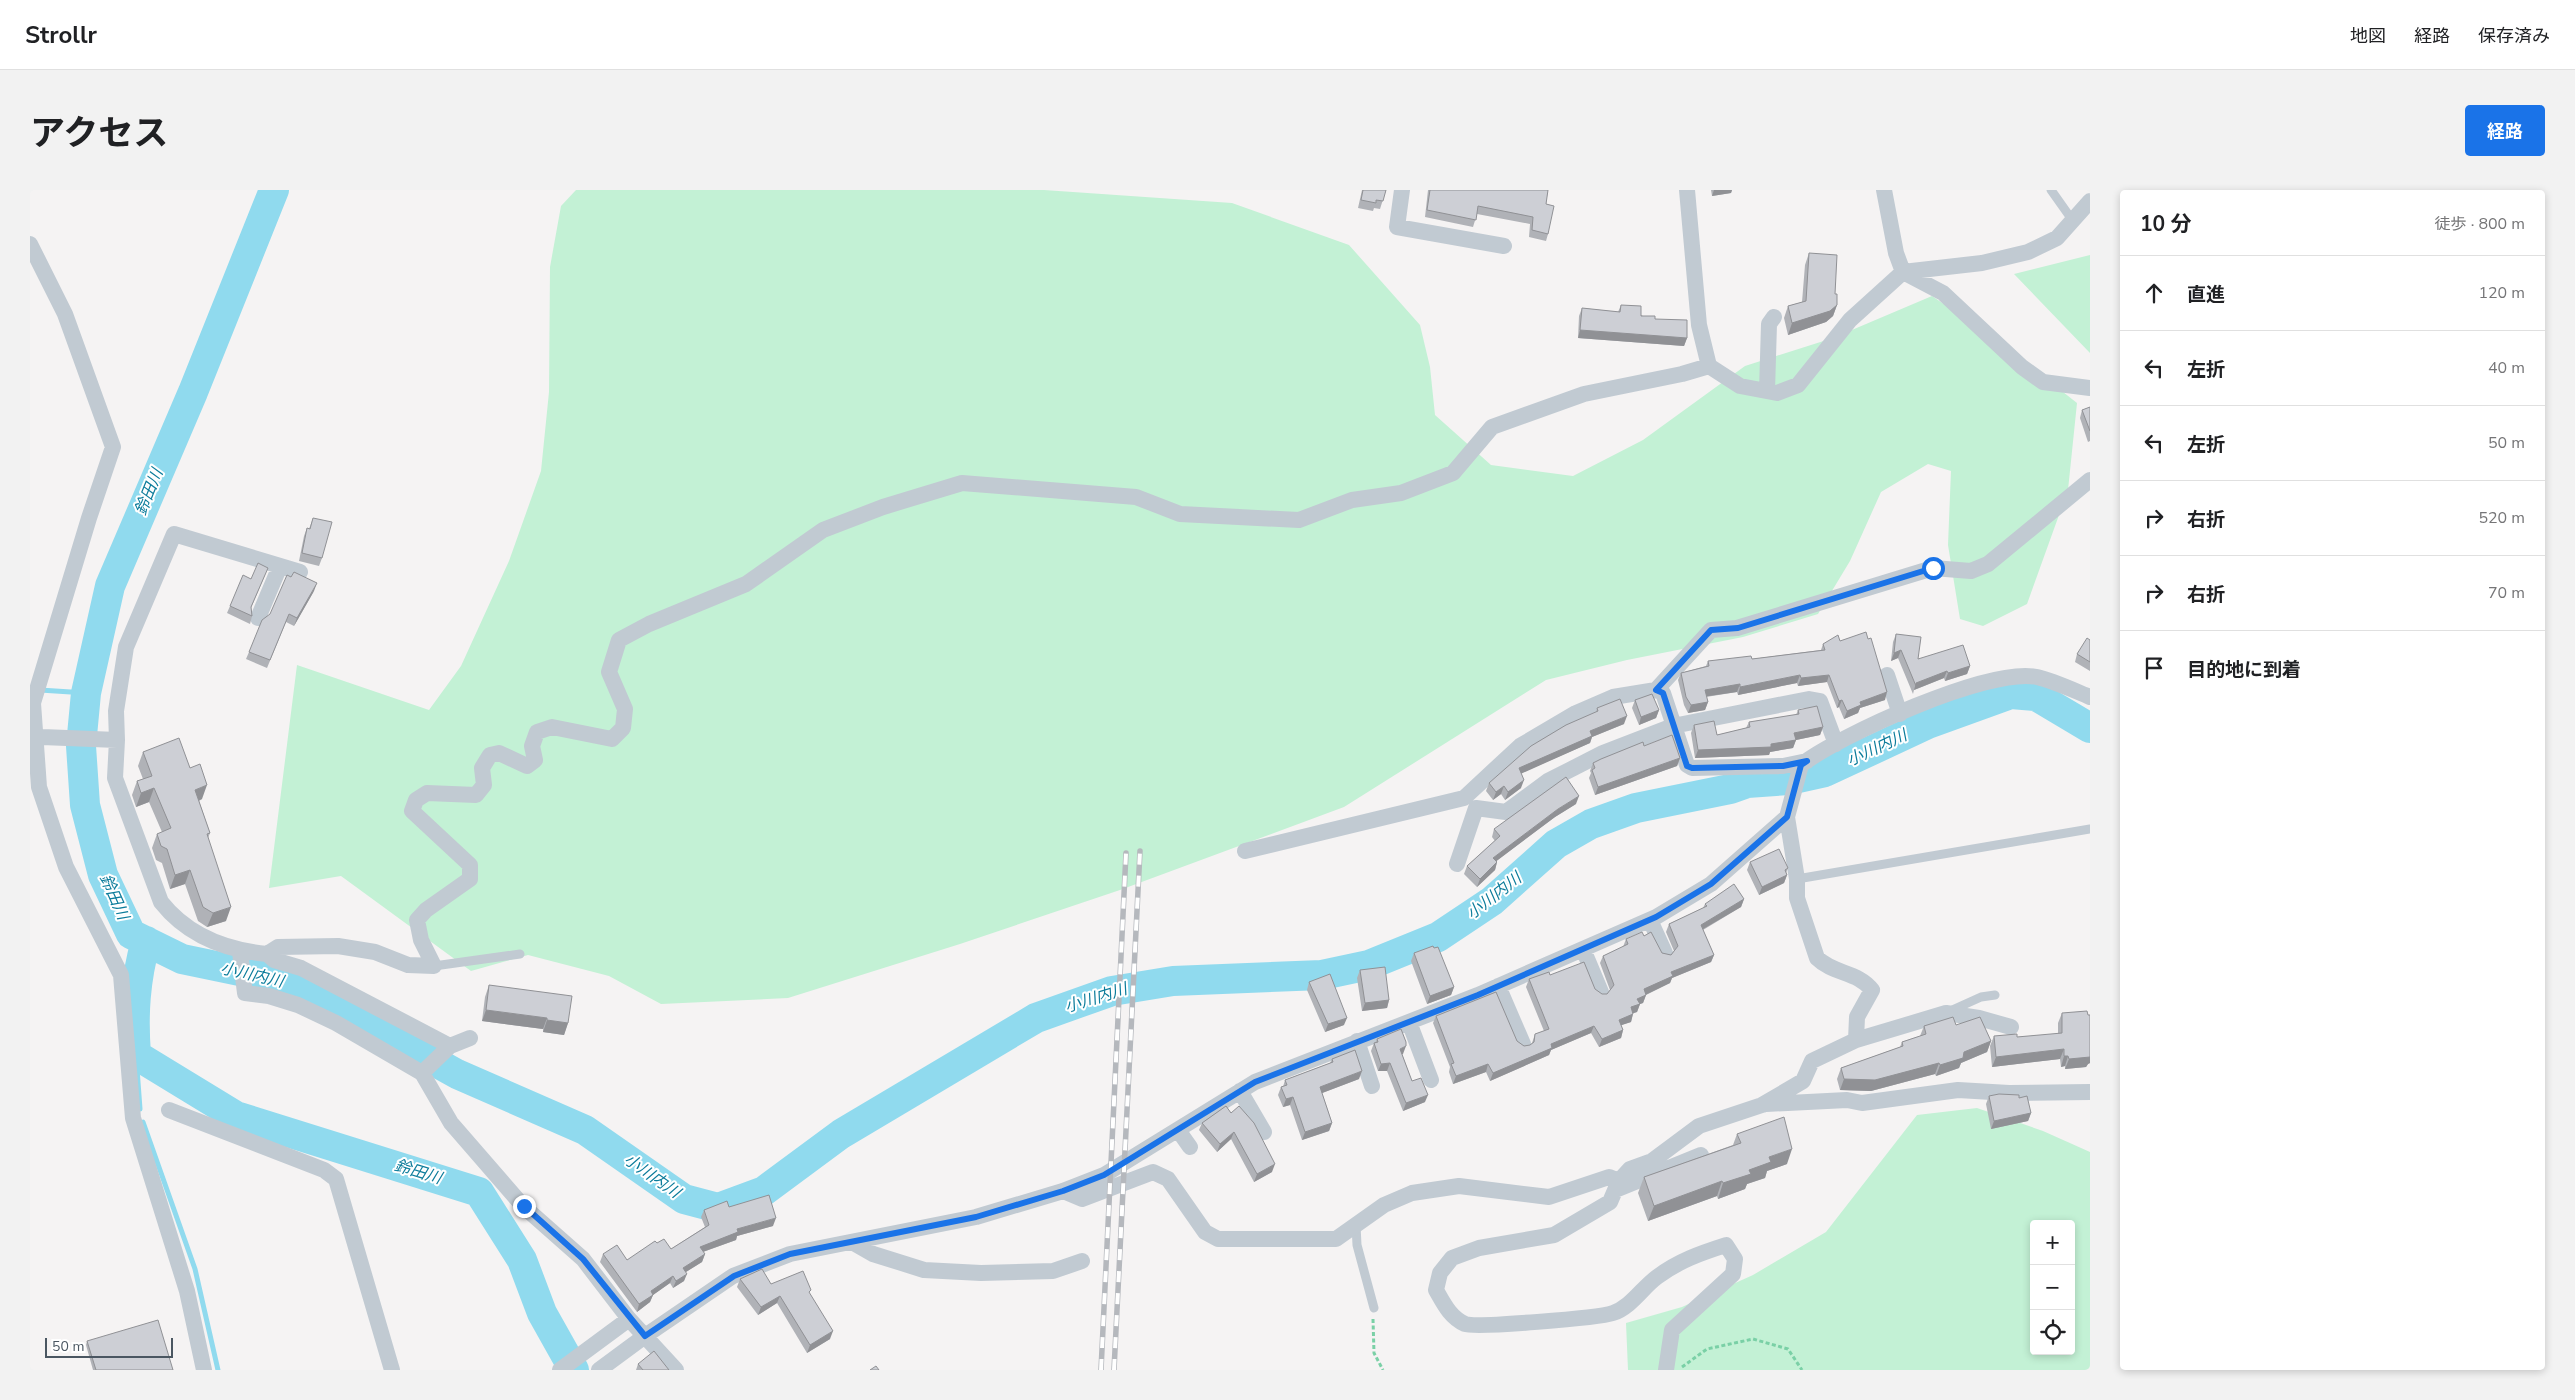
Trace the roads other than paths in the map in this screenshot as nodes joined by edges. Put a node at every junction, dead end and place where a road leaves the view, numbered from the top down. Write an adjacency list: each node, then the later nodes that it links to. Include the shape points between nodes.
1 (1402, 190): 8 (street, via 1397,227)
2 (1687, 190): 11 (street, via 1699,325)
3 (1884, 190): 9 (street, via 1896,253)
4 (2051, 190): 6 (lane)
5 (2090, 201): 6 (street)
6 (2073, 220): 9 (street, via 2057,238 2028,252 1982,263)
7 (30, 244): 23 (street, via 65,314 113,447 34,701)
8 (1504, 246)
9 (1903, 272): 12 (street, via 1943,293 2022,367 2043,382); 13 (street, via 1850,320 1798,385 1778,393)
10 (1774, 317): 13 (street, via 1769,324)
11 (1709, 366): 13 (street, via 1740,386); 39 (street, via 1584,394 1492,427 1454,472 1401,493 1352,500 1299,520 1180,514 1136,497 962,483 883,507 823,530 746,584 649,624 619,640 609,672 625,709 623,728 612,739 552,727 537,732 532,746 534,760 527,766 499,753 490,755 482,768 484,785 476,795 427,793 416,800 412,811 470,864 470,879 417,920 421,940)
12 (2090, 388)
13 (1767, 391)
14 (2090, 480): 19 (street, via 1988,564 1971,571 1933,568 1738,628 1711,630)
15 (280, 566): 16 (street); 17 (street); 24 (street, via 174,534 126,647)
16 (300, 572)
17 (258, 618)
18 (1886, 675): 21 (street)
19 (1656, 690): 22 (street, via 1663,693); 27 (street, via 1613,697 1576,713 1520,746)
20 (2090, 697): 21 (street, via 2036,677 1999,679 1951,691)
21 (1900, 714): 25 (street)
22 (1673, 726): 25 (street, via 1809,699 1820,701); 26 (street, via 1687,766 1692,768); 27 (street, via 1603,753 1556,777 1506,812)
23 (38, 738): 24 (street); 70 (street, via 40,787 66,867 121,975 133,1118 187,1291)
24 (113, 739): 35 (street, via 115,778 161,902 174,918 216,943)
25 (1836, 744): 26 (street)
26 (1804, 763): 28 (street)
27 (1470, 803): 30 (street); 31 (street)
28 (1788, 812): 32 (street); 33 (street, via 1711,884)
29 (2090, 829): 32 (lane)
30 (1245, 851)
31 (1457, 864)
32 (1797, 879): 47 (street, via 1796,898 1817,958 1823,964 1866,982 1872,990 1857,1017)
33 (1650, 920): 34 (street); 36 (street)
34 (1583, 949): 40 (street); 41 (street)
35 (240, 952): 37 (street); 51 (street, via 245,993 298,1005)
36 (1665, 953)
37 (267, 954): 39 (street, via 278,947 338,946 375,952 408,965); 50 (street)
38 (520, 954): 39 (lane)
39 (434, 966)
40 (1498, 986): 44 (street); 49 (street)
41 (1601, 992)
42 (1995, 995): 43 (lane, via 1981,997)
43 (1946, 1013): 45 (street); 47 (street)
44 (1409, 1022): 48 (street); 52 (street)
45 (2011, 1027)
46 (470, 1038): 50 (street)
47 (1856, 1040): 56 (street, via 1812,1061 1803,1081)
48 (1357, 1042): 53 (street); 54 (street, via 1255,1082)
49 (1523, 1044)
50 (450, 1046): 51 (street)
51 (424, 1071): 68 (street, via 451,1123 524,1206 583,1259)
52 (1431, 1080)
53 (1372, 1086)
54 (1240, 1091): 58 (street); 59 (street)
55 (2090, 1092): 56 (street, via 1958,1090 1862,1103 1847,1100)
56 (1762, 1105): 62 (street, via 1699,1126 1652,1161 1630,1170)
57 (169, 1110): 71 (street, via 324,1170 336,1179)
58 (1178, 1130): 60 (street); 63 (street, via 1104,1175)
59 (1264, 1132)
60 (1190, 1147)
61 (1701, 1155): 62 (street)
62 (1617, 1186): 64 (street, via 1609,1177 1549,1197 1459,1186 1412,1193 1384,1204); 75 (street, via 1610,1202 1554,1235 1479,1248 1452,1258 1440,1273 1436,1290 1448,1312 1466,1324 1575,1319 1614,1313 1676,1263 1726,1245 1735,1258 1733,1274 1672,1330)
63 (1063, 1191): 64 (street, via 1082,1199 1153,1172 1168,1179 1205,1232 1218,1239 1336,1239); 65 (street, via 976,1217)
64 (1356, 1225): 67 (lane, via 1357,1245)
65 (852, 1242): 66 (street, via 873,1254 924,1270 981,1273 1054,1271); 69 (street, via 790,1254 734,1276)
66 (1082, 1261)
67 (1374, 1308)
68 (629, 1319): 69 (street); 72 (street)
69 (645, 1336): 73 (street); 74 (street)
70 (204, 1370)
71 (392, 1370)
72 (560, 1370)
73 (599, 1370)
74 (676, 1370)
75 (1666, 1370)

